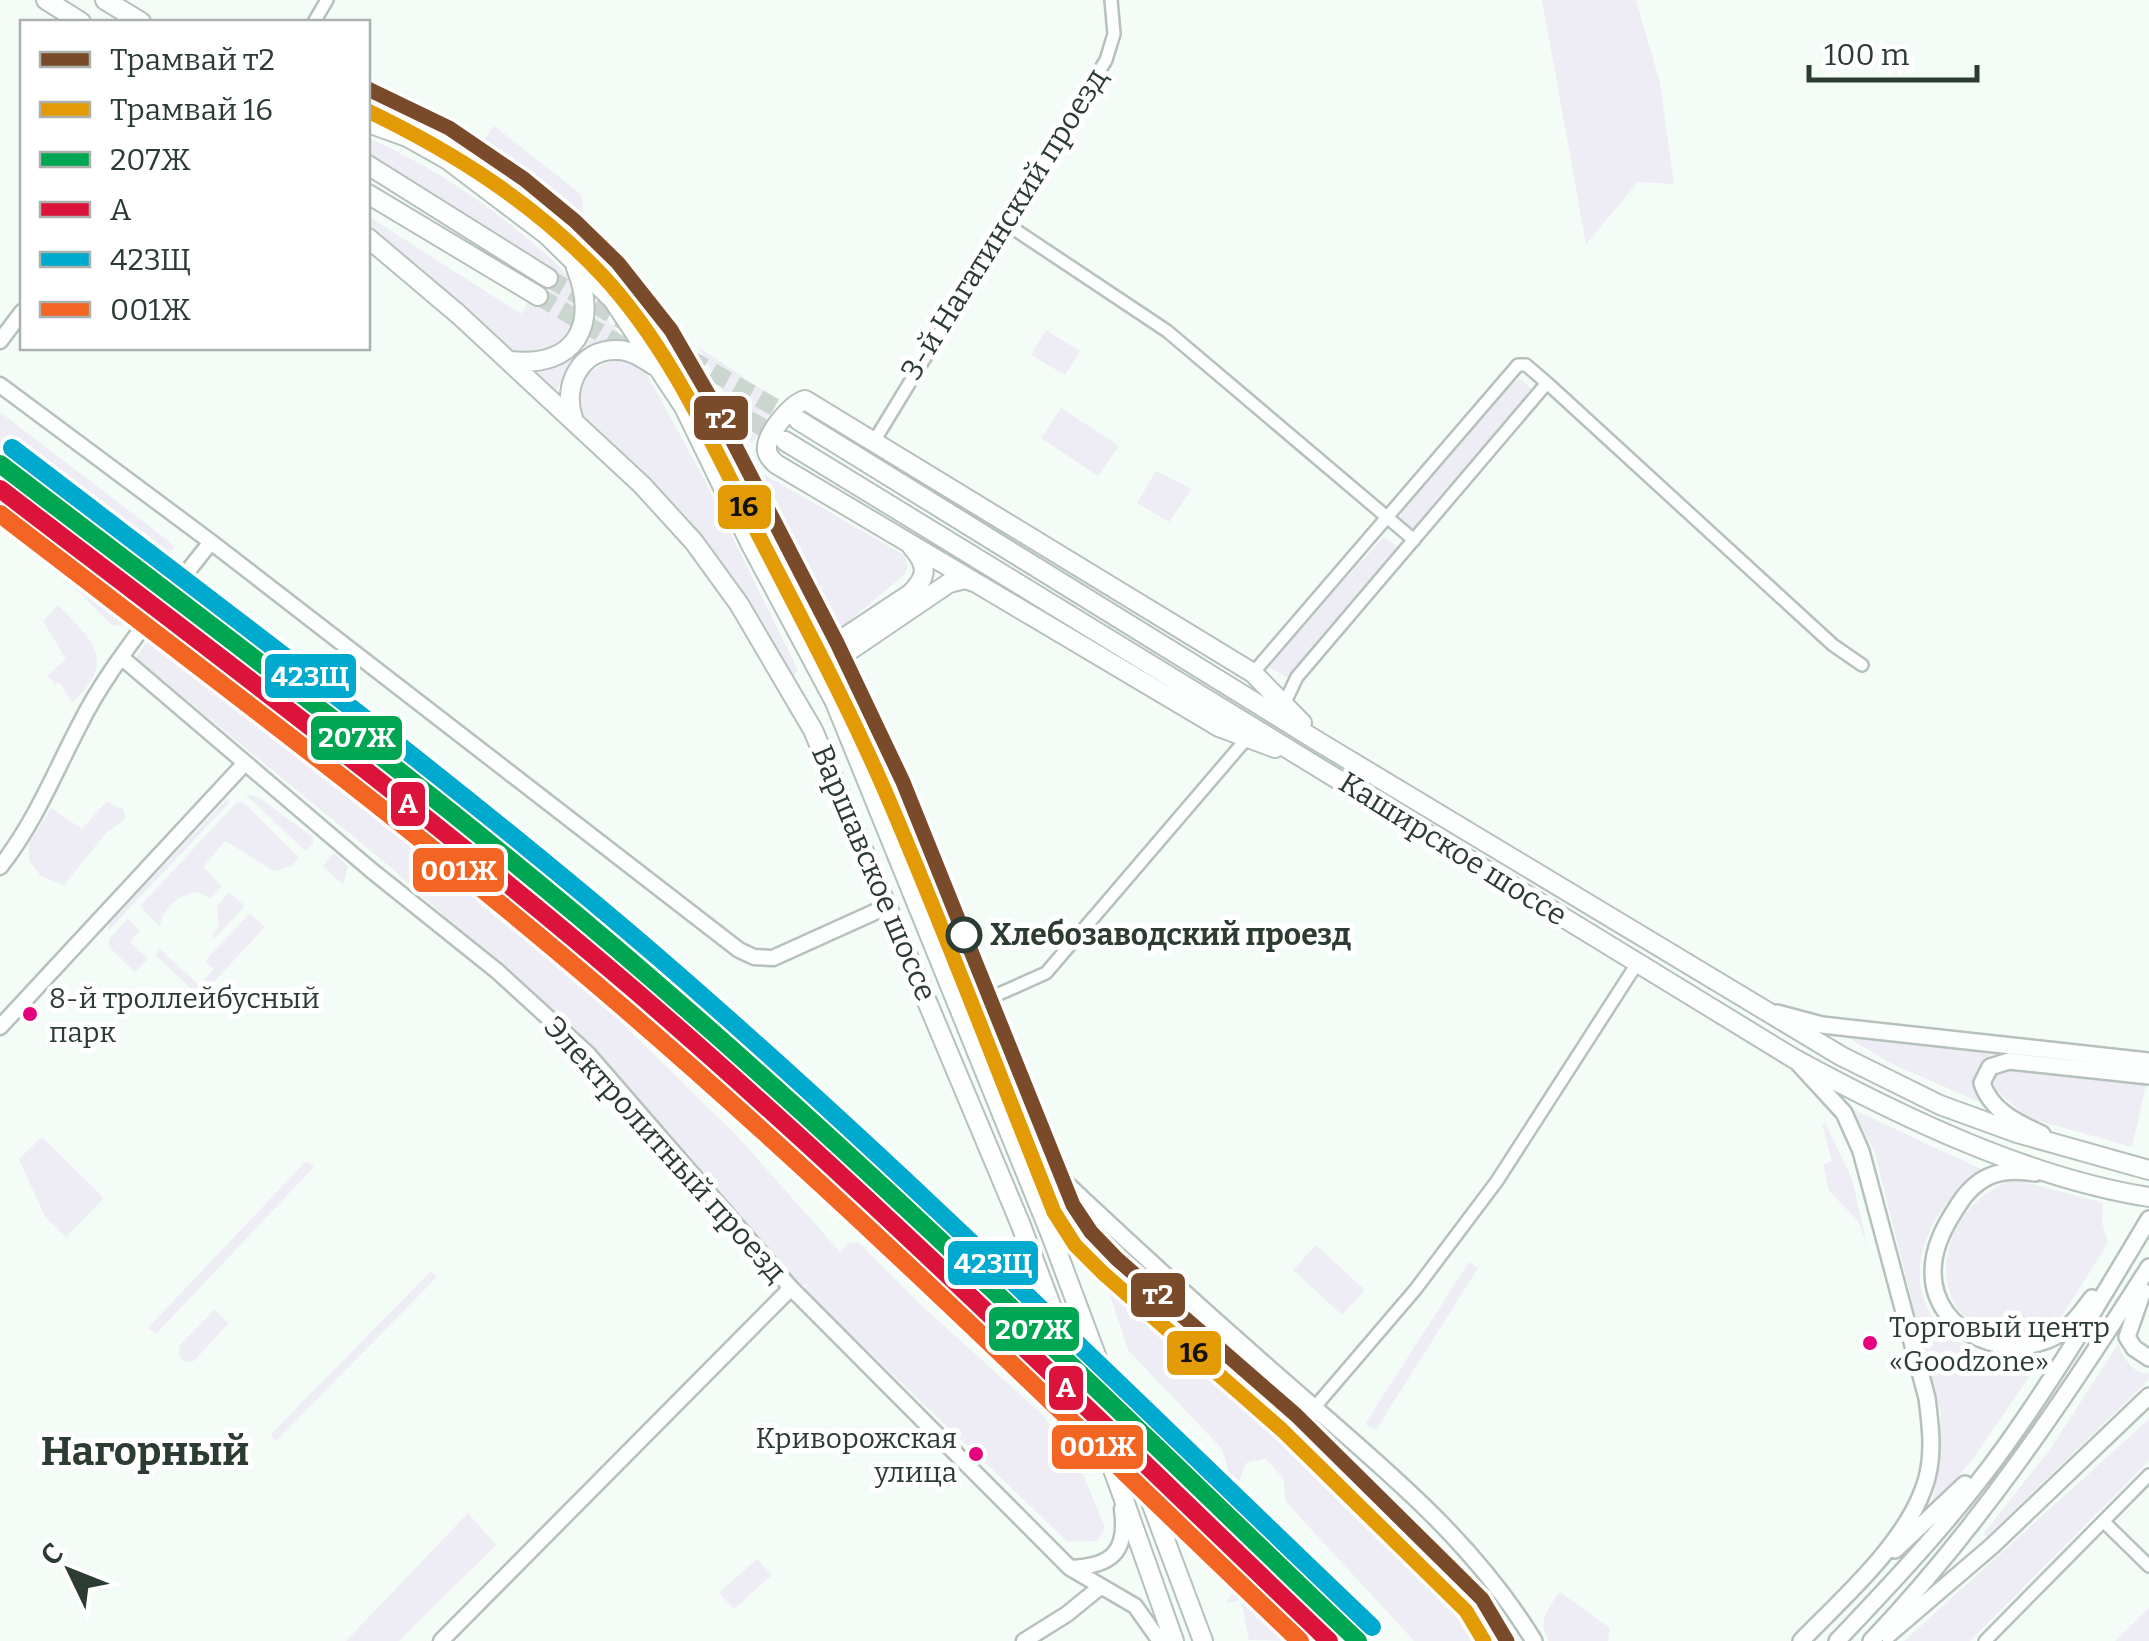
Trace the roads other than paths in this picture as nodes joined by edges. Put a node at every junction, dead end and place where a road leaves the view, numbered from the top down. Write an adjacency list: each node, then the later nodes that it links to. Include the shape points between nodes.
1 (46, 0): 4 (main road)
2 (105, 0): 5 (main road)
3 (1111, 0): 9 (street, 3-й Нагатинский проезд, via 1114,34 1106,60)
4 (78, 20)
5 (138, 20)
6 (370, 124): 11 (main road, Варшавское шоссе, via 458,166)
7 (370, 165): 12 (main road)
8 (370, 195): 13 (main road)
9 (1005, 223): 23 (street, 3-й Нагатинский проезд); 24 (street, via 1167,331)
10 (370, 240): 16 (main road, Варшавское шоссе)
11 (572, 260): 16 (main road, via 586,294 586,320 575,343 542,360); 17 (main road, Варшавское шоссе, via 613,300)
12 (548, 278)
13 (538, 296)
14 (20, 315): 15 (street)
15 (0, 341)
16 (510, 361): 20 (main road, Варшавское шоссе)
17 (656, 366): 20 (main road, via 618,350 585,361 569,389); 29 (main road, Варшавское шоссе)
18 (1548, 384): 24 (street, via 1526,365 1511,370); 25 (street); 31 (street)
19 (0, 385): 26 (street)
20 (574, 419): 41 (main road, Варшавское шоссе, via 694,542 739,604 800,704)
21 (798, 420): 36 (main road, Каширское шоссе)
22 (785, 441): 38 (main road, Каширское шоссе)
23 (873, 442): 27 (main road, via 805,400 788,410 766,445 776,464); 32 (main road)
24 (1387, 518): 25 (street); 32 (street)
25 (1414, 540): 34 (street, via 1297,677)
26 (211, 542): 30 (street, bridge); 41 (street, via 740,950 773,958)
27 (908, 543): 28 (main road); 29 (main road, via 926,572 910,594 830,647 812,645)
28 (982, 585): 33 (main road, via 949,583 848,650 834,666); 35 (main road, via 1218,727)
29 (798, 631): 33 (main road, Варшавское шоссе)
30 (121, 656): 37 (street, Электролитный проезд); 39 (street, via 48,794)
31 (1862, 665)
32 (1253, 673): 34 (main road)
33 (835, 702): 40 (main road, Варшавское шоссе)
34 (1284, 704): 36 (main road)
35 (1248, 737): 38 (main road); 44 (street, via 1046,973)
36 (1320, 742): 43 (main road, Каширское шоссе)
37 (245, 762): 45 (street); 58 (street, Электролитный проезд, via 588,1054)
38 (1316, 764): 42 (main road, Каширское шоссе)
39 (0, 867)
40 (914, 894): 41 (street); 44 (main road, Варшавское шоссе)
41 (888, 906): 64 (main road, Варшавское шоссе, bridge, via 1020,1223)
42 (1638, 962): 46 (main road, Каширское шоссе); 61 (street, via 1497,1181)
43 (1762, 1009): 47 (main road, via 1822,1025); 50 (main road, Каширское шоссе, via 1940,1104)
44 (962, 1010): 49 (main road, Варшавское шоссе)
45 (0, 1027)
46 (1792, 1058): 52 (main road, Каширское шоссе, via 1962,1140); 69 (main road, via 1844,1113 1861,1151 1932,1437 1913,1512)
47 (2149, 1061)
48 (2149, 1076): 50 (main road, via 2009,1061 1990,1067 1982,1083 1997,1107)
49 (1010, 1130): 61 (main road); 74 (main road, Варшавское шоссе, bridge)
50 (2080, 1152): 51 (main road, Каширское шоссе)
51 (2140, 1169)
52 (2067, 1177): 53 (main road, Каширское шоссе); 55 (main road, via 2001,1172 1968,1190 1937,1241 1932,1271 1942,1307 1981,1340 2001,1346 2045,1341 2075,1320)
53 (2149, 1197)
54 (2149, 1220): 55 (main road)
55 (2127, 1257): 62 (main road)
56 (2149, 1267): 78 (main road, via 2036,1440)
57 (2149, 1276): 59 (main road, via 2128,1337)
58 (790, 1288): 67 (street, Электролитный проезд); 70 (street)
59 (2149, 1358)
60 (2149, 1396): 79 (main road)
61 (1314, 1408): 75 (main road, via 1419,1498 1498,1586)
62 (2005, 1446): 69 (main road); 77 (main road)
63 (2149, 1475): 65 (street)
64 (1119, 1485): 67 (street, via 1124,1520 1117,1551 1098,1565); 73 (main road, Варшавское шоссе)
65 (2104, 1522): 66 (street); 80 (street)
66 (2149, 1566)
67 (1070, 1568): 68 (street, Электролитный проезд)
68 (1100, 1588): 71 (street); 72 (street, Электролитный проезд, via 1135,1606)
69 (1840, 1602): 76 (main road)
70 (441, 1641)
71 (1024, 1641)
72 (1160, 1641)
73 (1174, 1641)
74 (1204, 1641)
75 (1534, 1641)
76 (1801, 1641)
77 (1837, 1641)
78 (1872, 1641)
79 (1882, 1641)
80 (1986, 1641)

